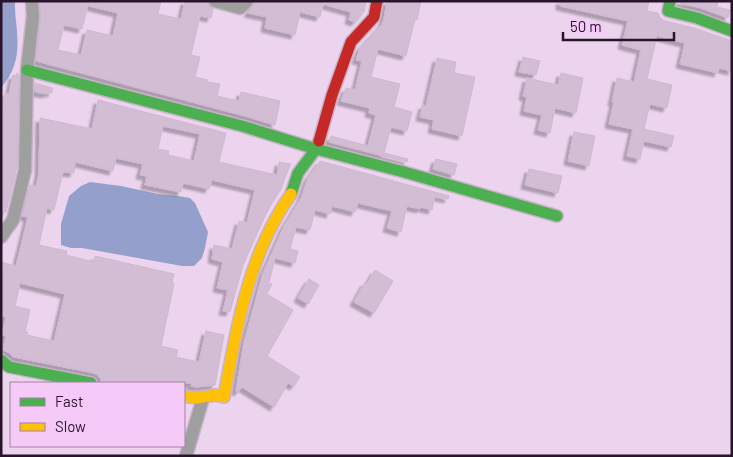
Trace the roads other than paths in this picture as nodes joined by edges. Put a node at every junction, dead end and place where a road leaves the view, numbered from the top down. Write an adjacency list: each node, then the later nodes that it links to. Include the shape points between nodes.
1 (32, 1): 7 (street)
2 (215, 1): 3 (street, via 240,8)
3 (247, 1)
4 (378, 1): 8 (street, via 374,17 351,42)
5 (670, 1): 6 (street, via 668,11)
6 (732, 31)
7 (27, 70): 8 (street, via 242,126); 10 (street, via 25,170 13,220)
8 (316, 149): 9 (street); 14 (street, via 298,173 291,194 278,214 253,269 234,340 224,397)
9 (557, 216)
10 (1, 238)
11 (1, 360): 12 (street, via 9,367)
12 (86, 382)
13 (185, 396): 14 (street)
14 (203, 398): 15 (street)
15 (186, 456)

